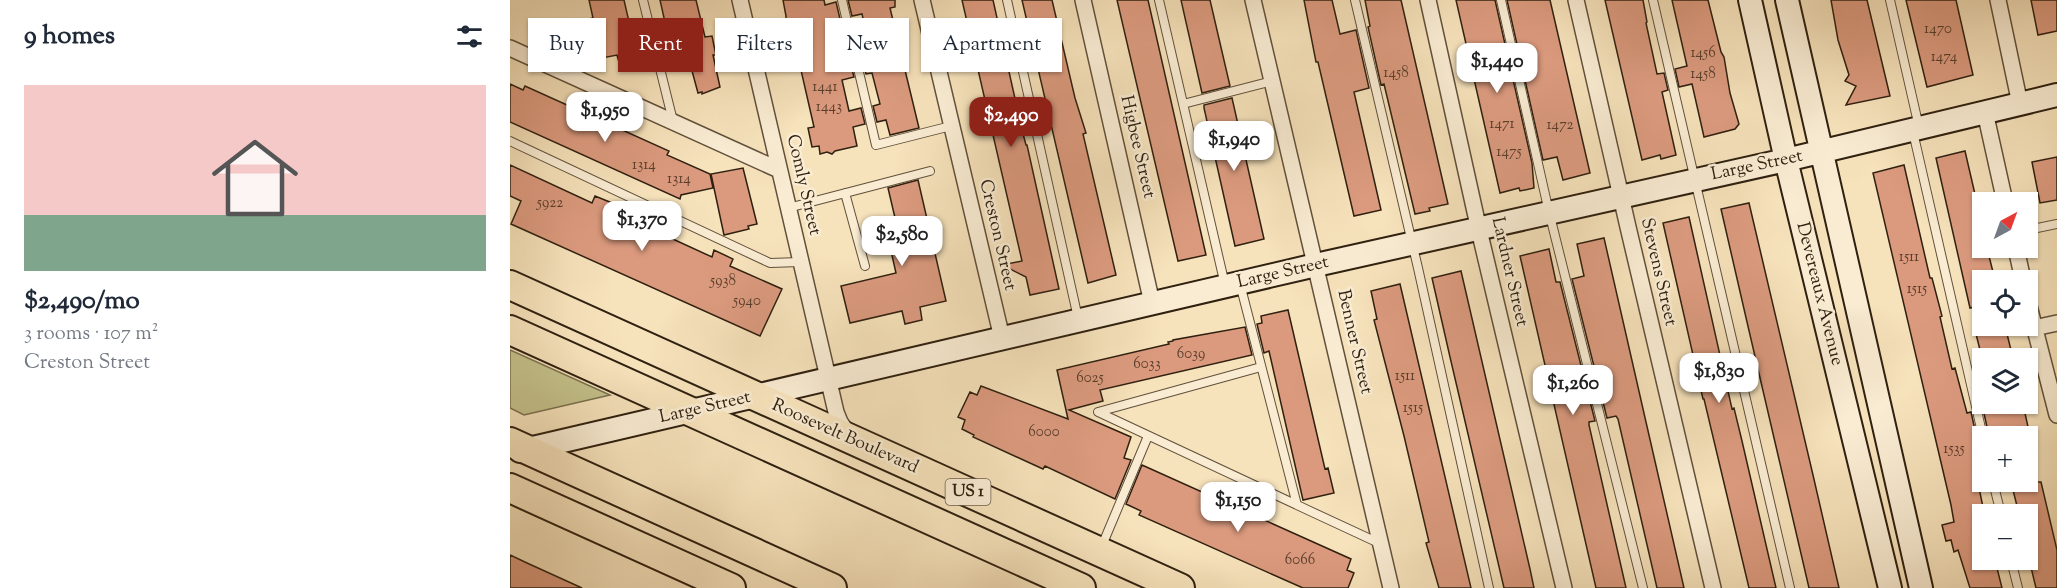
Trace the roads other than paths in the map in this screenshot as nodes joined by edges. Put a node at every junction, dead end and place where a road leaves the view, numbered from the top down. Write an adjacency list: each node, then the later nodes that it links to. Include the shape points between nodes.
1 (643, 0): 24 (lane)
2 (740, 0): 30 (street, Comly Street)
3 (842, 0): 25 (lane, via 876,145)
4 (922, 0): 25 (street, Creston Street)
5 (1007, 0): 48 (lane)
6 (1083, 0): 47 (street, Higbee Street)
7 (1158, 0): 21 (lane)
8 (1253, 0): 19 (street, Benner Street)
9 (1355, 0): 41 (lane)
10 (1428, 0): 40 (street, Lardner Street)
11 (1501, 0): 37 (lane)
12 (1576, 0): 35 (street, Stevens Street)
13 (1653, 0): 32 (lane)
14 (1750, 0): 29 (street, Devereaux Avenue)
15 (1787, 0): 28 (street, Devereaux Avenue)
16 (1890, 0): 26 (lane)
17 (1998, 0): 22 (street)
18 (510, 48): 24 (street)
19 (1272, 81): 21 (lane); 43 (street, Benner Street)
20 (2057, 95): 22 (street, Large Street)
21 (1183, 104): 45 (lane)
22 (2020, 104): 23 (street, Large Street)
23 (1985, 112): 26 (street, Large Street); 33 (street)
24 (673, 121): 30 (street)
25 (951, 126): 53 (street, Creston Street)
26 (1916, 130): 28 (street, Large Street); 59 (lane)
27 (510, 141): 42 (lane, via 770,263)
28 (1822, 152): 29 (street, Large Street); 65 (street, Devereaux Avenue)
29 (1786, 160): 32 (street, Large Street); 66 (street, Devereaux Avenue)
30 (779, 170): 36 (street, Comly Street)
31 (930, 171): 34 (lane)
32 (1695, 180): 35 (street, Large Street); 80 (lane)
33 (2003, 192)
34 (845, 193): 36 (lane); 44 (lane)
35 (1621, 196): 37 (street, Large Street); 79 (street, Stevens Street)
36 (788, 208): 42 (street, Comly Street)
37 (1549, 212): 40 (street, Large Street); 78 (lane)
38 (2057, 224): 39 (lane)
39 (2038, 228)
40 (1479, 230): 41 (street, Large Street); 77 (street, Lardner Street)
41 (1412, 245): 43 (street, Large Street); 76 (lane)
42 (801, 262): 55 (street, Comly Street)
43 (1316, 265): 45 (street, Large Street); 67 (street, Benner Street)
44 (865, 266)
45 (1233, 284): 47 (street, Large Street); 54 (lane)
46 (510, 285): 56 (highway, Roosevelt Boulevard / US 1)
47 (1152, 303): 48 (street, Large Street)
48 (1078, 321): 53 (street, Large Street)
49 (2057, 323): 50 (street)
50 (2038, 327)
51 (510, 330): 57 (highway, US 1)
52 (2036, 336): 58 (street)
53 (1002, 339): 55 (street, Large Street)
54 (1261, 367): 60 (lane, via 1098,412); 64 (lane)
55 (828, 380): 56 (street, Large Street); 61 (street, Comly Street, via 840,422)
56 (756, 396): 57 (street, Large Street); 61 (highway, Roosevelt Boulevard / US 1)
57 (690, 411): 62 (street, Large Street); 72 (highway, US 1)
58 (2057, 412)
59 (1981, 426)
60 (1148, 436): 64 (lane); 68 (lane)
61 (855, 441): 68 (highway, Roosevelt Boulevard / US 1)
62 (515, 448): 71 (highway)
63 (510, 488): 70 (highway)
64 (1297, 506): 67 (lane)
65 (1908, 533): 66 (street); 82 (street, Devereaux Avenue)
66 (1879, 539): 81 (street, Devereaux Avenue)
67 (1381, 544): 75 (street, Benner Street)
68 (1108, 555): 73 (highway); 74 (highway, Roosevelt Boulevard / US 1)
69 (2014, 570): 83 (lane)
70 (731, 588)
71 (832, 588)
72 (1081, 588)
73 (1156, 588)
74 (1180, 588)
75 (1391, 588)
76 (1489, 588)
77 (1564, 588)
78 (1643, 588)
79 (1713, 588)
80 (1790, 588)
81 (1890, 588)
82 (1921, 588)
83 (2018, 588)

